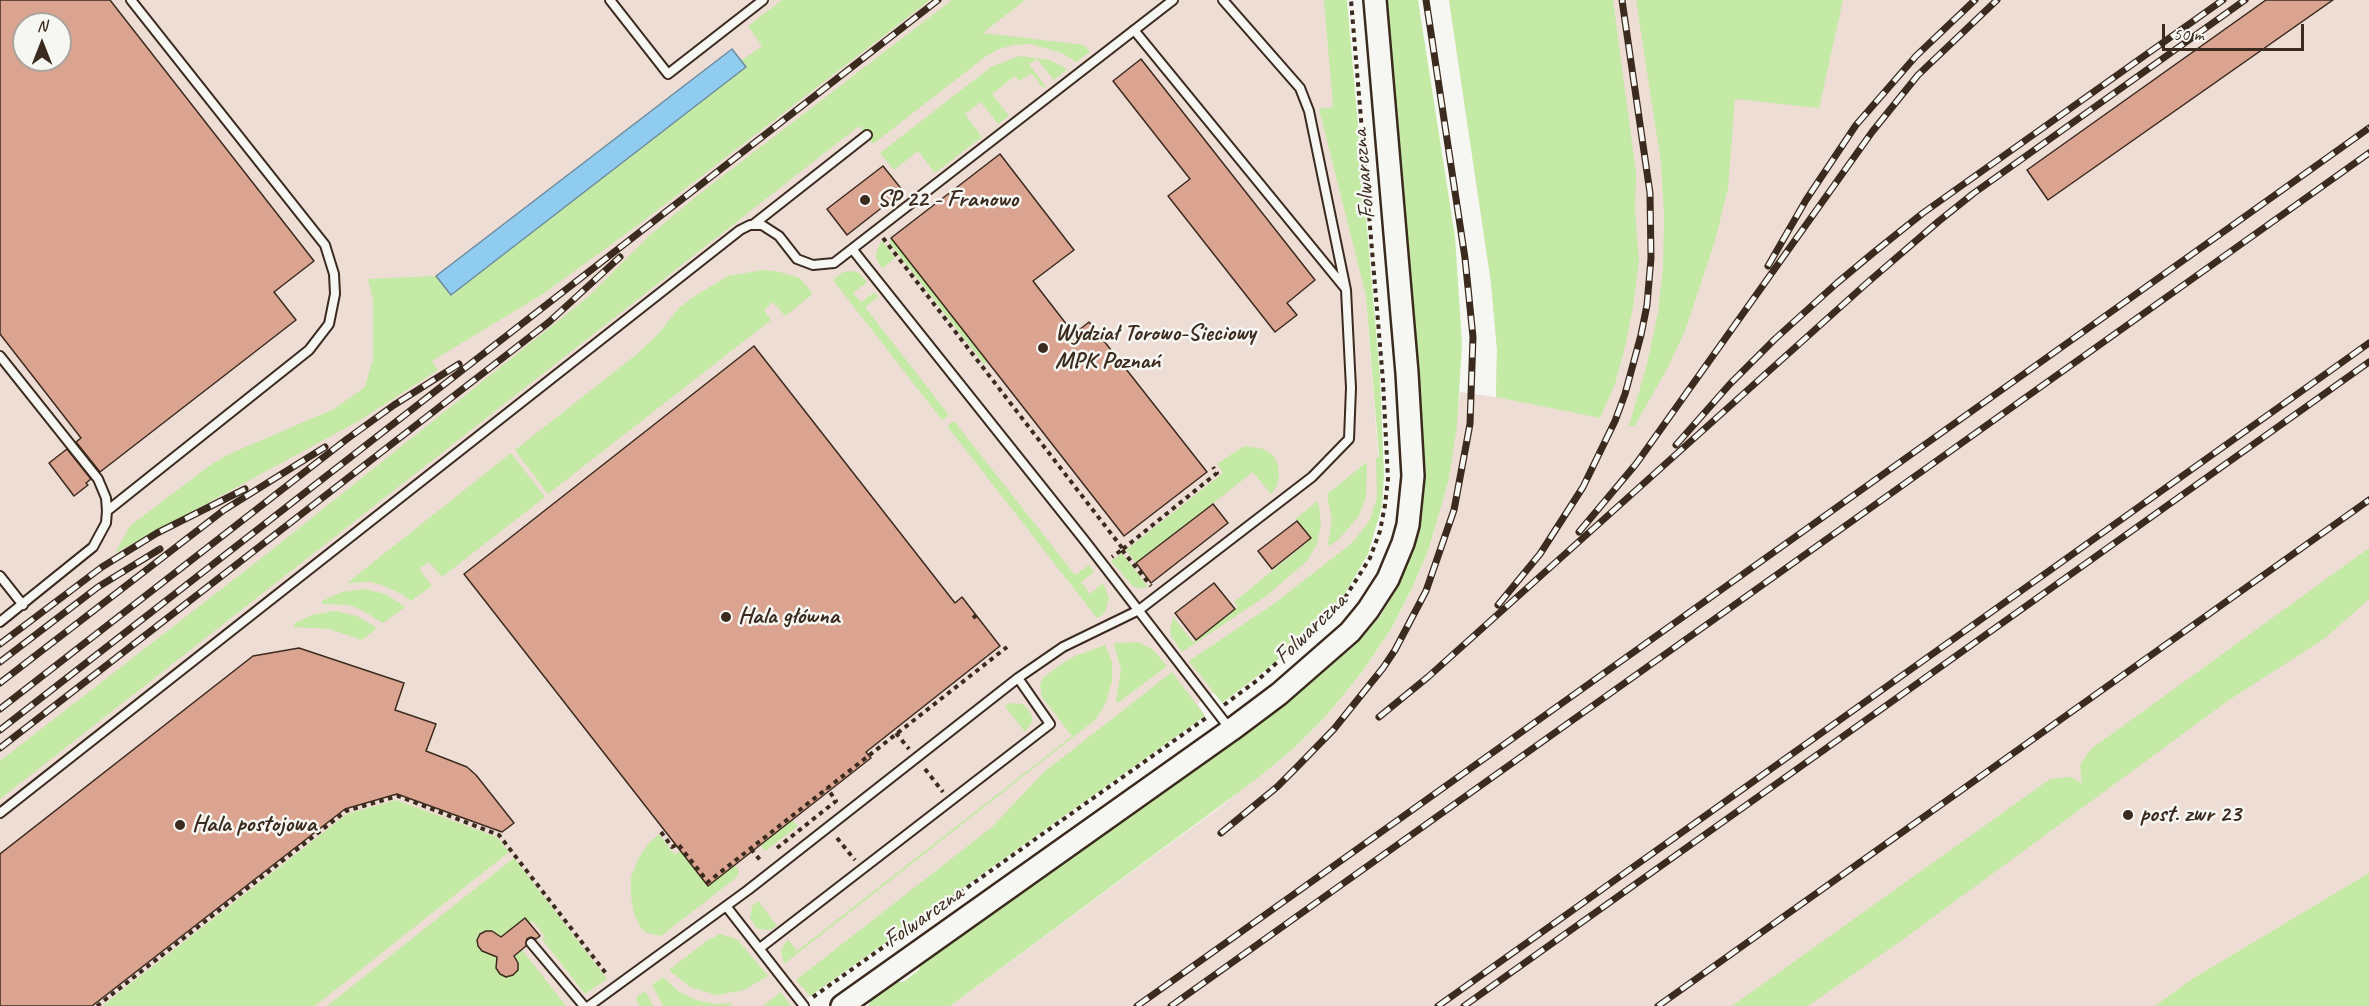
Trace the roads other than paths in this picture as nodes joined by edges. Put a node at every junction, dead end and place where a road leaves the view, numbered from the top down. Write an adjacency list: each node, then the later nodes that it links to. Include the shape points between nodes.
1 (130, 0): 13 (lane, via 325,245 334,274 335,294 329,324 309,350)
2 (610, 0): 3 (lane, via 668,74)
3 (763, 0)
4 (1173, 0): 7 (lane)
5 (1223, 0): 11 (lane, via 1300,88 1309,111)
6 (1375, 0): 19 (street, Folwarczna, via 1413,464 1408,525 1388,579 1358,623 1280,694)
7 (1134, 30): 10 (lane); 11 (lane)
8 (867, 135): 9 (lane)
9 (754, 224): 10 (lane, via 775,233 797,258 813,264 834,263); 20 (lane, via 740,230)
10 (854, 250): 16 (lane)
11 (1346, 290): 16 (lane, via 1351,388 1349,439 1312,477)
12 (0, 356): 13 (lane, via 98,479)
13 (107, 511): 15 (lane, via 106,523 93,547)
14 (0, 576): 15 (lane)
15 (23, 605): 17 (lane)
16 (1139, 610): 18 (lane, via 1063,647); 19 (lane)
17 (0, 622)
18 (1018, 678): 21 (lane); 23 (lane, via 1050,724)
19 (1231, 730): 26 (street, Folwarczna)
20 (0, 813)
21 (726, 906): 23 (lane); 24 (lane)
22 (531, 943): 24 (lane)
23 (760, 948): 25 (lane)
24 (587, 1006)
25 (804, 1006)
26 (842, 1006)

